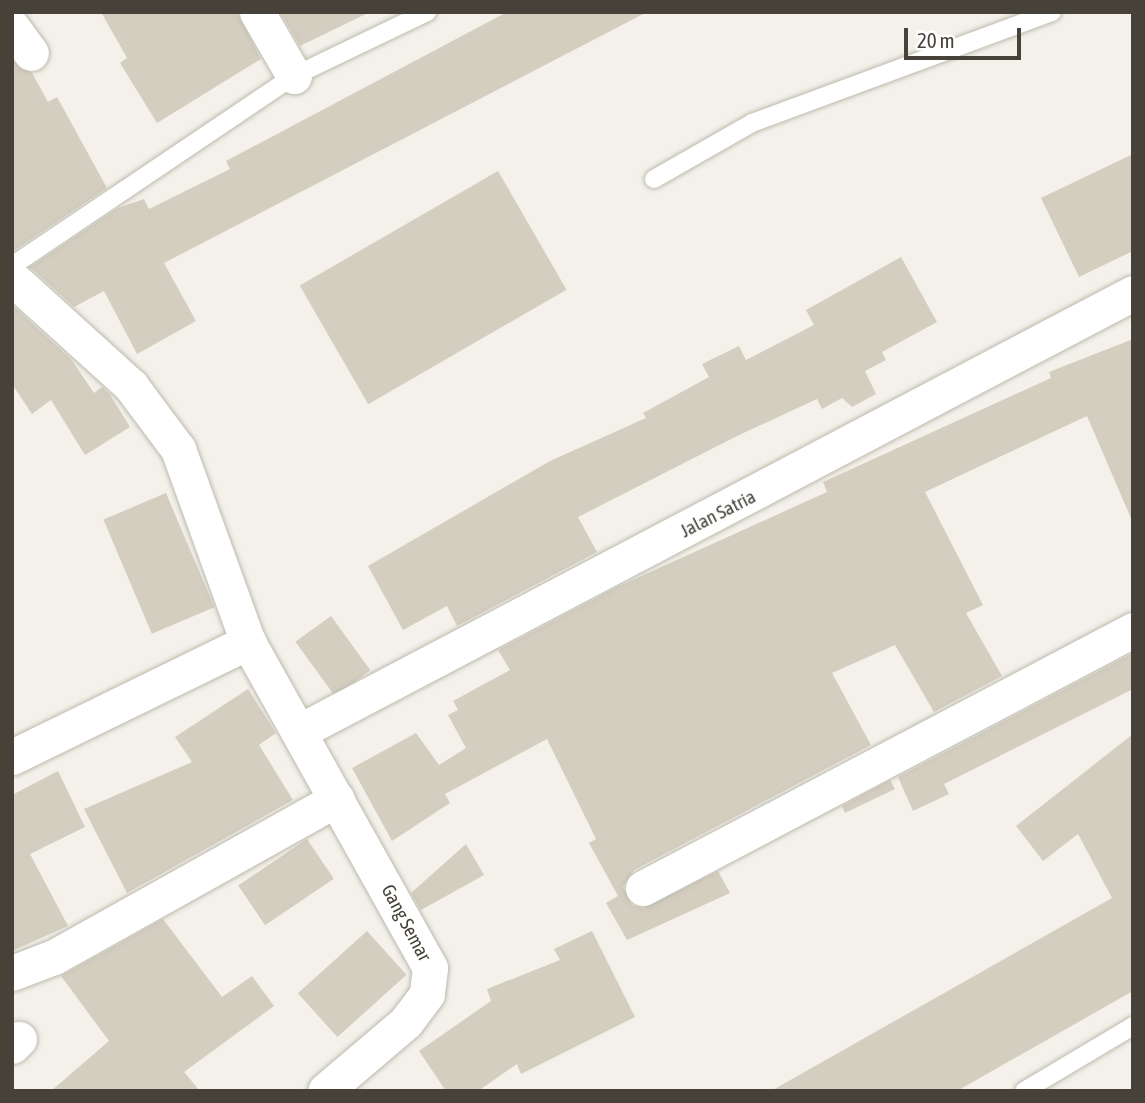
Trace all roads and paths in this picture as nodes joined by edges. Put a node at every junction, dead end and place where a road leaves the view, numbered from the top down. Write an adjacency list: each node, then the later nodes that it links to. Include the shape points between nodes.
1 (257, 12): 4 (street)
2 (427, 12): 4 (lane)
3 (1052, 12): 5 (lane, via 752,123)
4 (294, 76): 6 (lane)
5 (654, 179)
6 (12, 266)
7 (12, 278): 10 (street, Gang Semar, via 131,386 165,427 196,487)
8 (1133, 293): 11 (street, Jalan Satria)
9 (1133, 630): 14 (street)
10 (248, 642): 11 (street, Gang Semar); 12 (street)
11 (302, 730): 13 (street, Gang Semar)
12 (12, 757)
13 (337, 799): 15 (street, via 54,957); 17 (street, Gang Semar, via 418,943 432,982 406,1022)
14 (643, 888)
15 (12, 973)
16 (1133, 1026): 18 (lane)
17 (325, 1091)
18 (1024, 1091)

